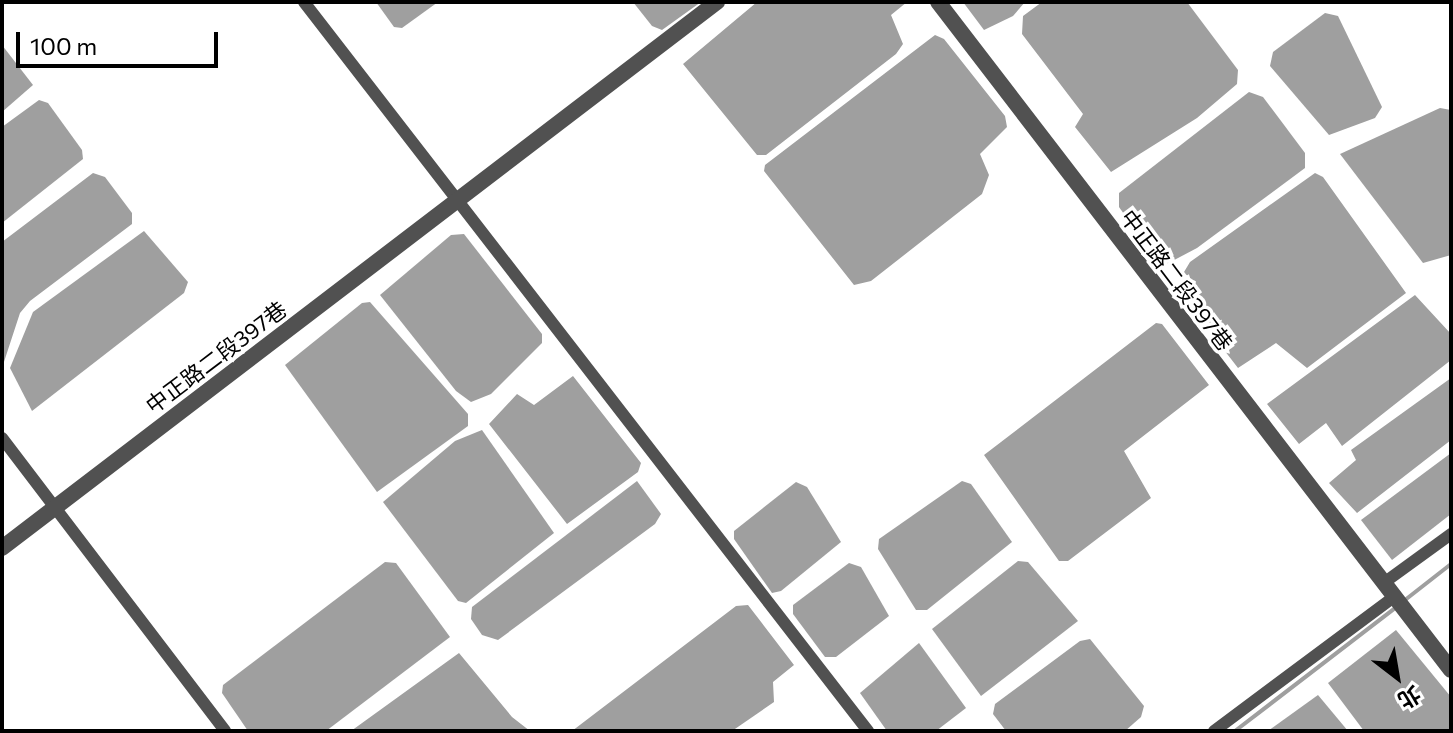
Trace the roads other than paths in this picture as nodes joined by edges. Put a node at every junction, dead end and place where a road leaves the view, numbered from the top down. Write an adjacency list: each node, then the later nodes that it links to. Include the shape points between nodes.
1 (304, 2): 4 (street)
2 (717, 2): 4 (street, 中正路二段397巷)
3 (938, 2): 9 (street, 中正路二段397巷)
4 (458, 201): 6 (street, 中正路二段397巷); 12 (street)
5 (2, 438): 6 (street)
6 (54, 508): 8 (street, 中正路二段397巷); 11 (street)
7 (1451, 534): 9 (street)
8 (2, 548)
9 (1390, 589): 10 (street, 中正路二段397巷); 13 (street)
10 (1451, 670)
11 (225, 731)
12 (868, 731)
13 (1214, 731)

